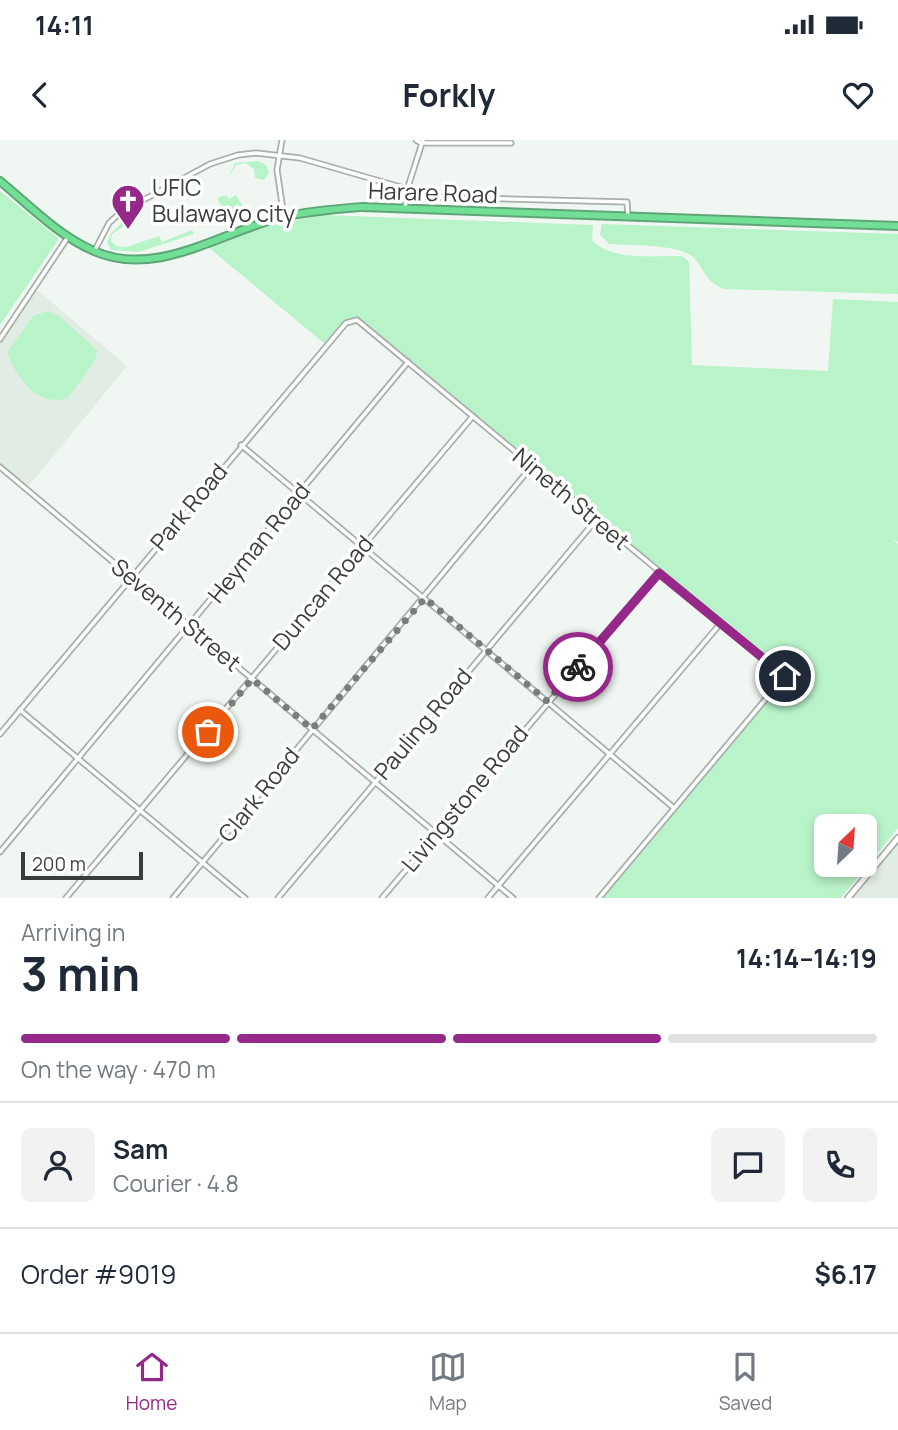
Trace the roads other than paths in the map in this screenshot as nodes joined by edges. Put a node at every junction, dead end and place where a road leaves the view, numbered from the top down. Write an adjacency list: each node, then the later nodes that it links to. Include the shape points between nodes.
1 (282, 140): 4 (street)
2 (420, 141): 3 (street); 6 (street)
3 (511, 144)
4 (278, 155): 6 (street); 10 (street); 14 (street, via 238,155 182,177 114,217)
5 (0, 181): 13 (highway, Harare Road)
6 (407, 190): 7 (street, via 435,197); 8 (street)
7 (526, 200): 9 (street); 11 (street, via 627,202)
8 (405, 209): 9 (highway, Harare Road); 10 (highway, Harare Road, via 332,209)
9 (525, 213): 11 (highway, Harare Road)
10 (284, 216): 14 (highway, Harare Road, via 159,258 135,261)
11 (628, 217): 12 (highway, Harare Road)
12 (898, 226)
13 (68, 237): 14 (highway, Harare Road); 16 (street)
14 (94, 252)
15 (357, 320): 17 (street, Nineth Street); 19 (street, Park Road, via 346,323)
16 (0, 339)
17 (408, 362): 18 (street, Nineth Street); 22 (street, Heyman Road)
18 (472, 416): 20 (street, Nineth Street); 24 (street, Duncan Road)
19 (241, 445): 22 (street); 26 (street, Park Road)
20 (532, 466): 23 (street, Nineth Street); 27 (street, Clark Road)
21 (0, 467): 26 (street, Seventh Street)
22 (299, 493): 24 (street); 29 (street, Heyman Road)
23 (596, 520): 25 (street, Nineth Street); 30 (street, Pauling Road)
24 (363, 545): 27 (street); 31 (street, Duncan Road)
25 (659, 573): 28 (street, Nineth Street); 32 (street, Livingstone Road)
26 (131, 577): 29 (street, Seventh Street); 33 (street, Park Road)
27 (425, 598): 30 (street); 34 (street, Clark Road)
28 (720, 624): 36 (street); 39 (street, Nineth Street, via 784,678)
29 (190, 627): 31 (street, Seventh Street); 37 (street, Heyman Road)
30 (486, 648): 32 (street); 38 (street, Pauling Road)
31 (252, 679): 34 (street, Seventh Street); 40 (street, Duncan Road)
32 (547, 701): 36 (street); 41 (street, Livingstone Road)
33 (20, 710): 35 (street, Park Road); 37 (street)
34 (312, 729): 38 (street, Seventh Street); 44 (street, Clark Road)
35 (0, 734)
36 (611, 755): 39 (street); 45 (street)
37 (78, 758): 40 (street); 43 (street, Heyman Road)
38 (374, 782): 41 (street, Seventh Street); 49 (street, Pauling Road)
39 (674, 808): 53 (street)
40 (140, 811): 44 (street); 46 (street, Duncan Road)
41 (436, 834): 45 (street, Seventh Street); 50 (street, Livingstone Road)
42 (898, 838): 54 (main road)
43 (0, 852)
44 (203, 863): 47 (street, Clark Road); 48 (street)
45 (498, 886): 51 (street); 52 (street, Seventh Street)
46 (66, 898)
47 (173, 898)
48 (245, 898)
49 (278, 898)
50 (382, 898)
51 (488, 898)
52 (513, 898)
53 (599, 898)
54 (848, 898)

